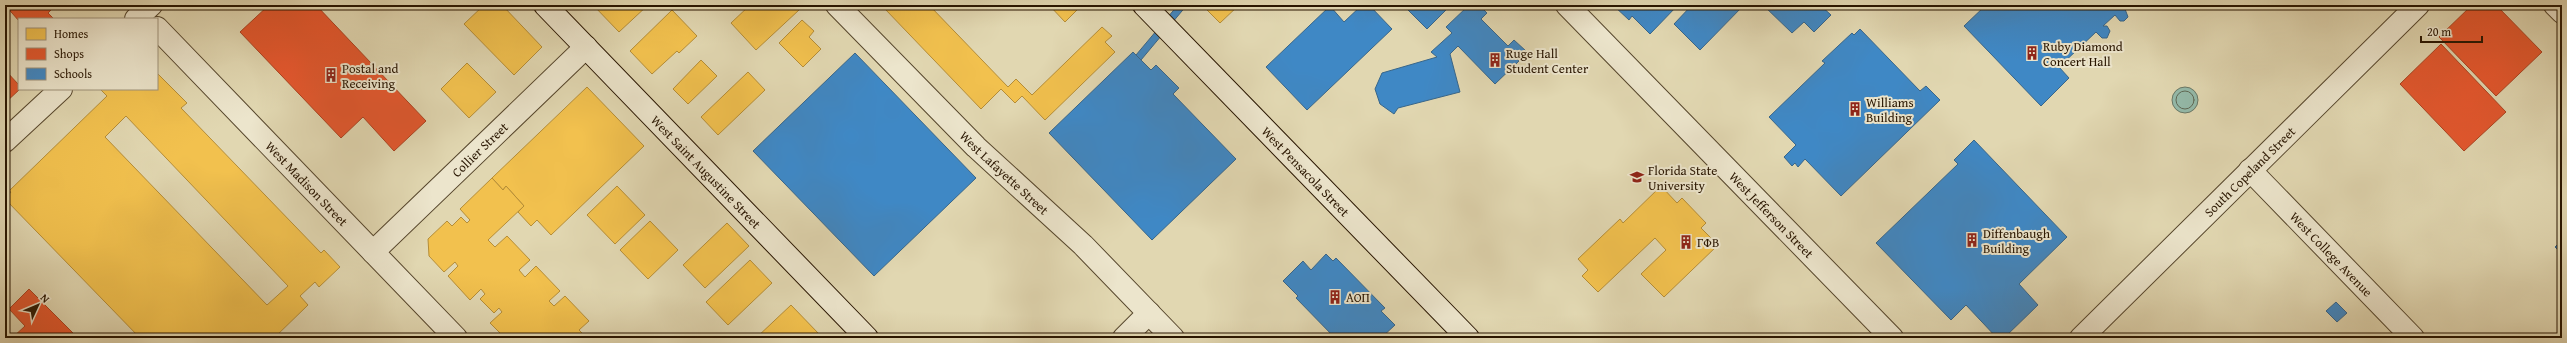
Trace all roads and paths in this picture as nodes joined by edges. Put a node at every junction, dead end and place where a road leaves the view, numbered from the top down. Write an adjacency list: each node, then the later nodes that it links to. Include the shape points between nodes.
1 (545, 5): 9 (street, West Saint Augustine Street)
2 (837, 5): 14 (street, West Lafayette Street, via 976,147 1083,245)
3 (1144, 5): 19 (street, West Pensacola Street)
4 (1568, 5): 20 (street, West Jefferson Street)
5 (2418, 5): 12 (street, South Copeland Street)
6 (2555, 5): 7 (street)
7 (2562, 12)
8 (158, 29): 13 (street, West Madison Street)
9 (586, 47): 13 (street, Collier Street); 16 (street, West Saint Augustine Street)
10 (60, 90): 11 (street)
11 (5, 141)
12 (2250, 170): 21 (street, South Copeland Street); 22 (street, West College Avenue)
13 (373, 252): 15 (street, West Madison Street)
14 (1149, 313): 17 (street); 18 (street, West Lafayette Street)
15 (456, 338)
16 (867, 338)
17 (1124, 338)
18 (1173, 338)
19 (1468, 338)
20 (1892, 338)
21 (2081, 338)
22 (2413, 338)

